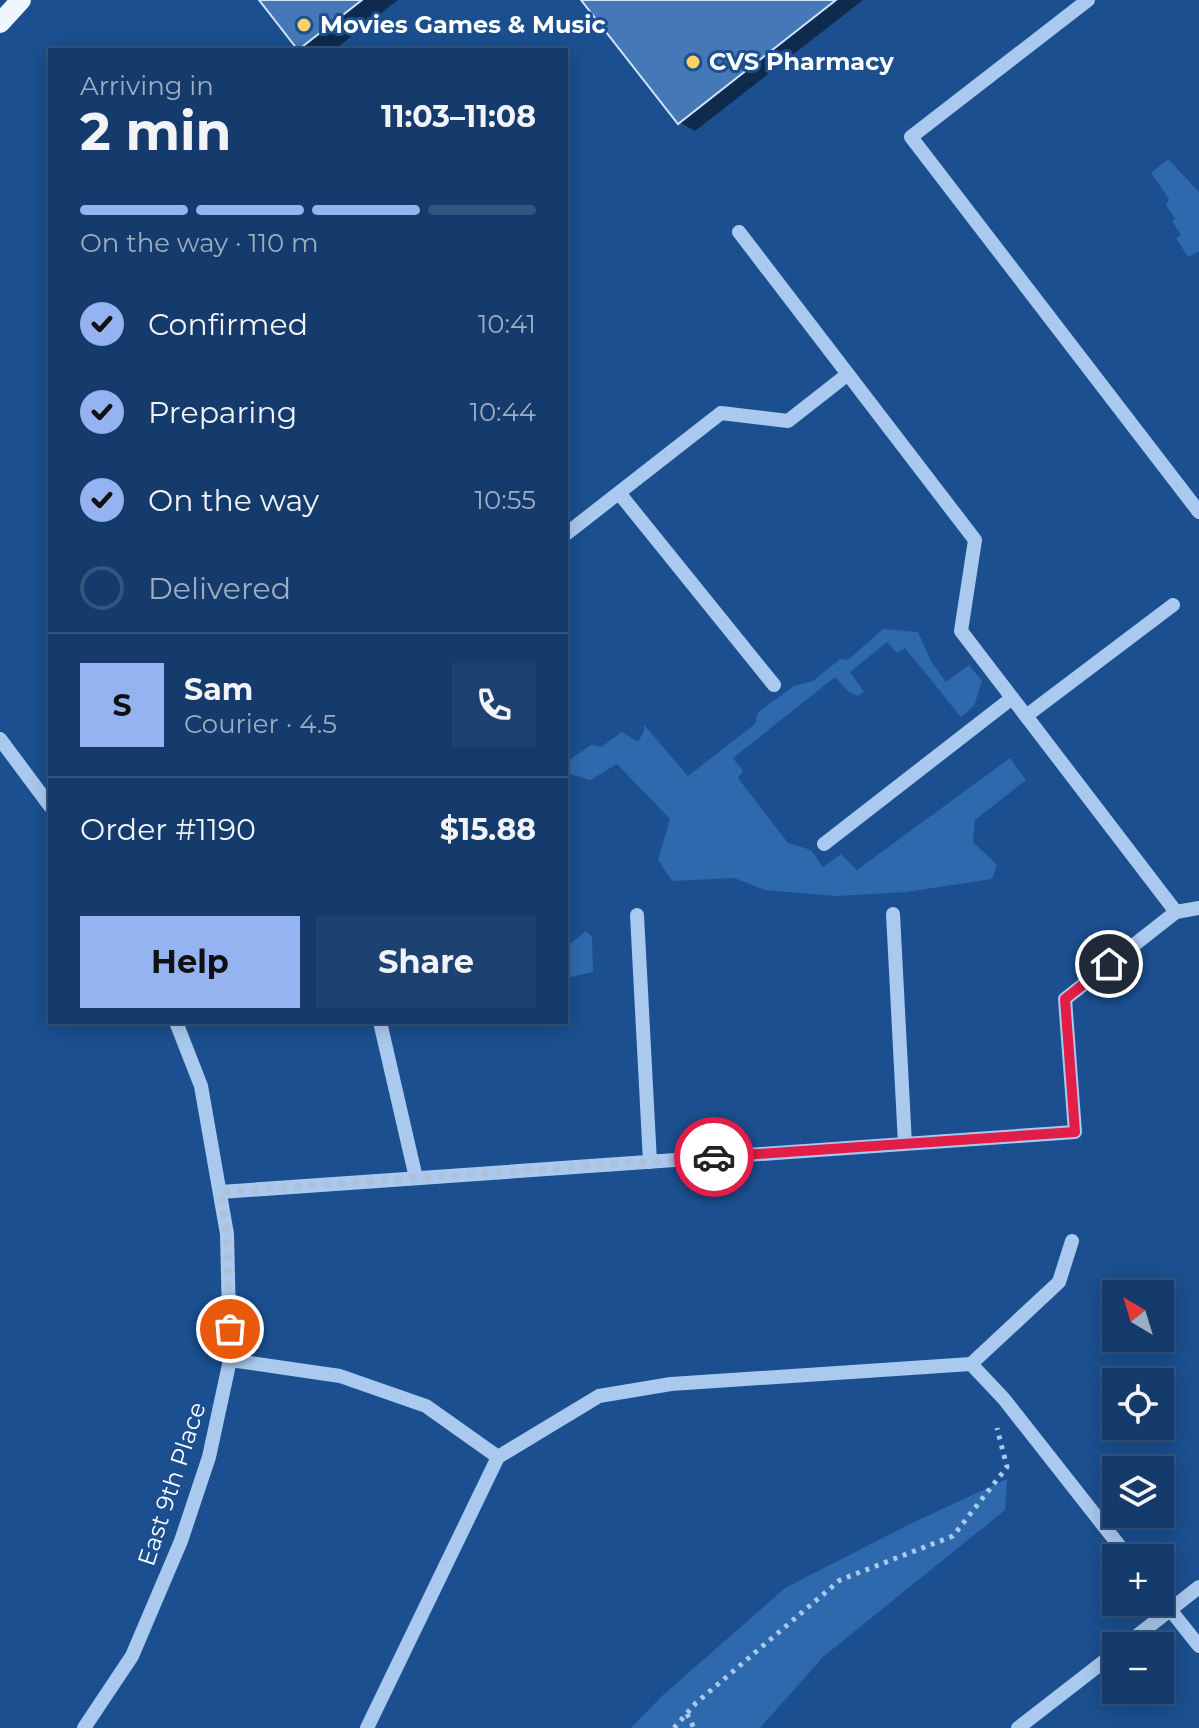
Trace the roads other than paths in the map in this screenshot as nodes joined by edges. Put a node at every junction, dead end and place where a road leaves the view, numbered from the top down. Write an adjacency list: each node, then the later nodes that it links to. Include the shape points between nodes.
1 (21, 0): 3 (main road)
2 (1088, 0): 7 (street, via 911,137)
3 (0, 23)
4 (739, 232): 5 (street)
5 (848, 374): 6 (street, via 788,421 721,413); 11 (street, via 975,540 961,631)
6 (619, 493): 8 (street); 10 (street)
7 (1199, 512)
8 (568, 532)
9 (1173, 605): 12 (street)
10 (774, 685)
11 (1012, 698): 12 (street); 15 (street)
12 (1026, 716): 17 (street)
13 (0, 739): 14 (street)
14 (48, 803)
15 (824, 844)
16 (1199, 908): 17 (street)
17 (1176, 912): 22 (street, via 1065,999 1075,1132)
18 (893, 914): 22 (street)
19 (637, 915): 23 (street)
20 (177, 1024): 25 (street, East 9th Place, via 201,1086)
21 (380, 1024): 24 (street)
22 (905, 1144): 23 (street)
23 (650, 1162): 24 (street)
24 (416, 1178): 25 (street)
25 (220, 1192): 27 (street, East 9th Place, via 227,1234)
26 (1072, 1241): 28 (street, via 1059,1282)
27 (230, 1360): 29 (street, via 340,1376 426,1406); 38 (street, East 9th Place, via 209,1457 181,1541 132,1656)
28 (971, 1364): 29 (street, via 671,1384 599,1396); 30 (street)
29 (498, 1457): 39 (street)
30 (1118, 1544)
31 (1199, 1587): 32 (street)
32 (1174, 1607)
33 (1174, 1615): 36 (street)
34 (1162, 1616): 35 (street)
35 (1142, 1632)
36 (1199, 1646)
37 (1102, 1663): 40 (street)
38 (84, 1728)
39 (367, 1728)
40 (1018, 1728)

